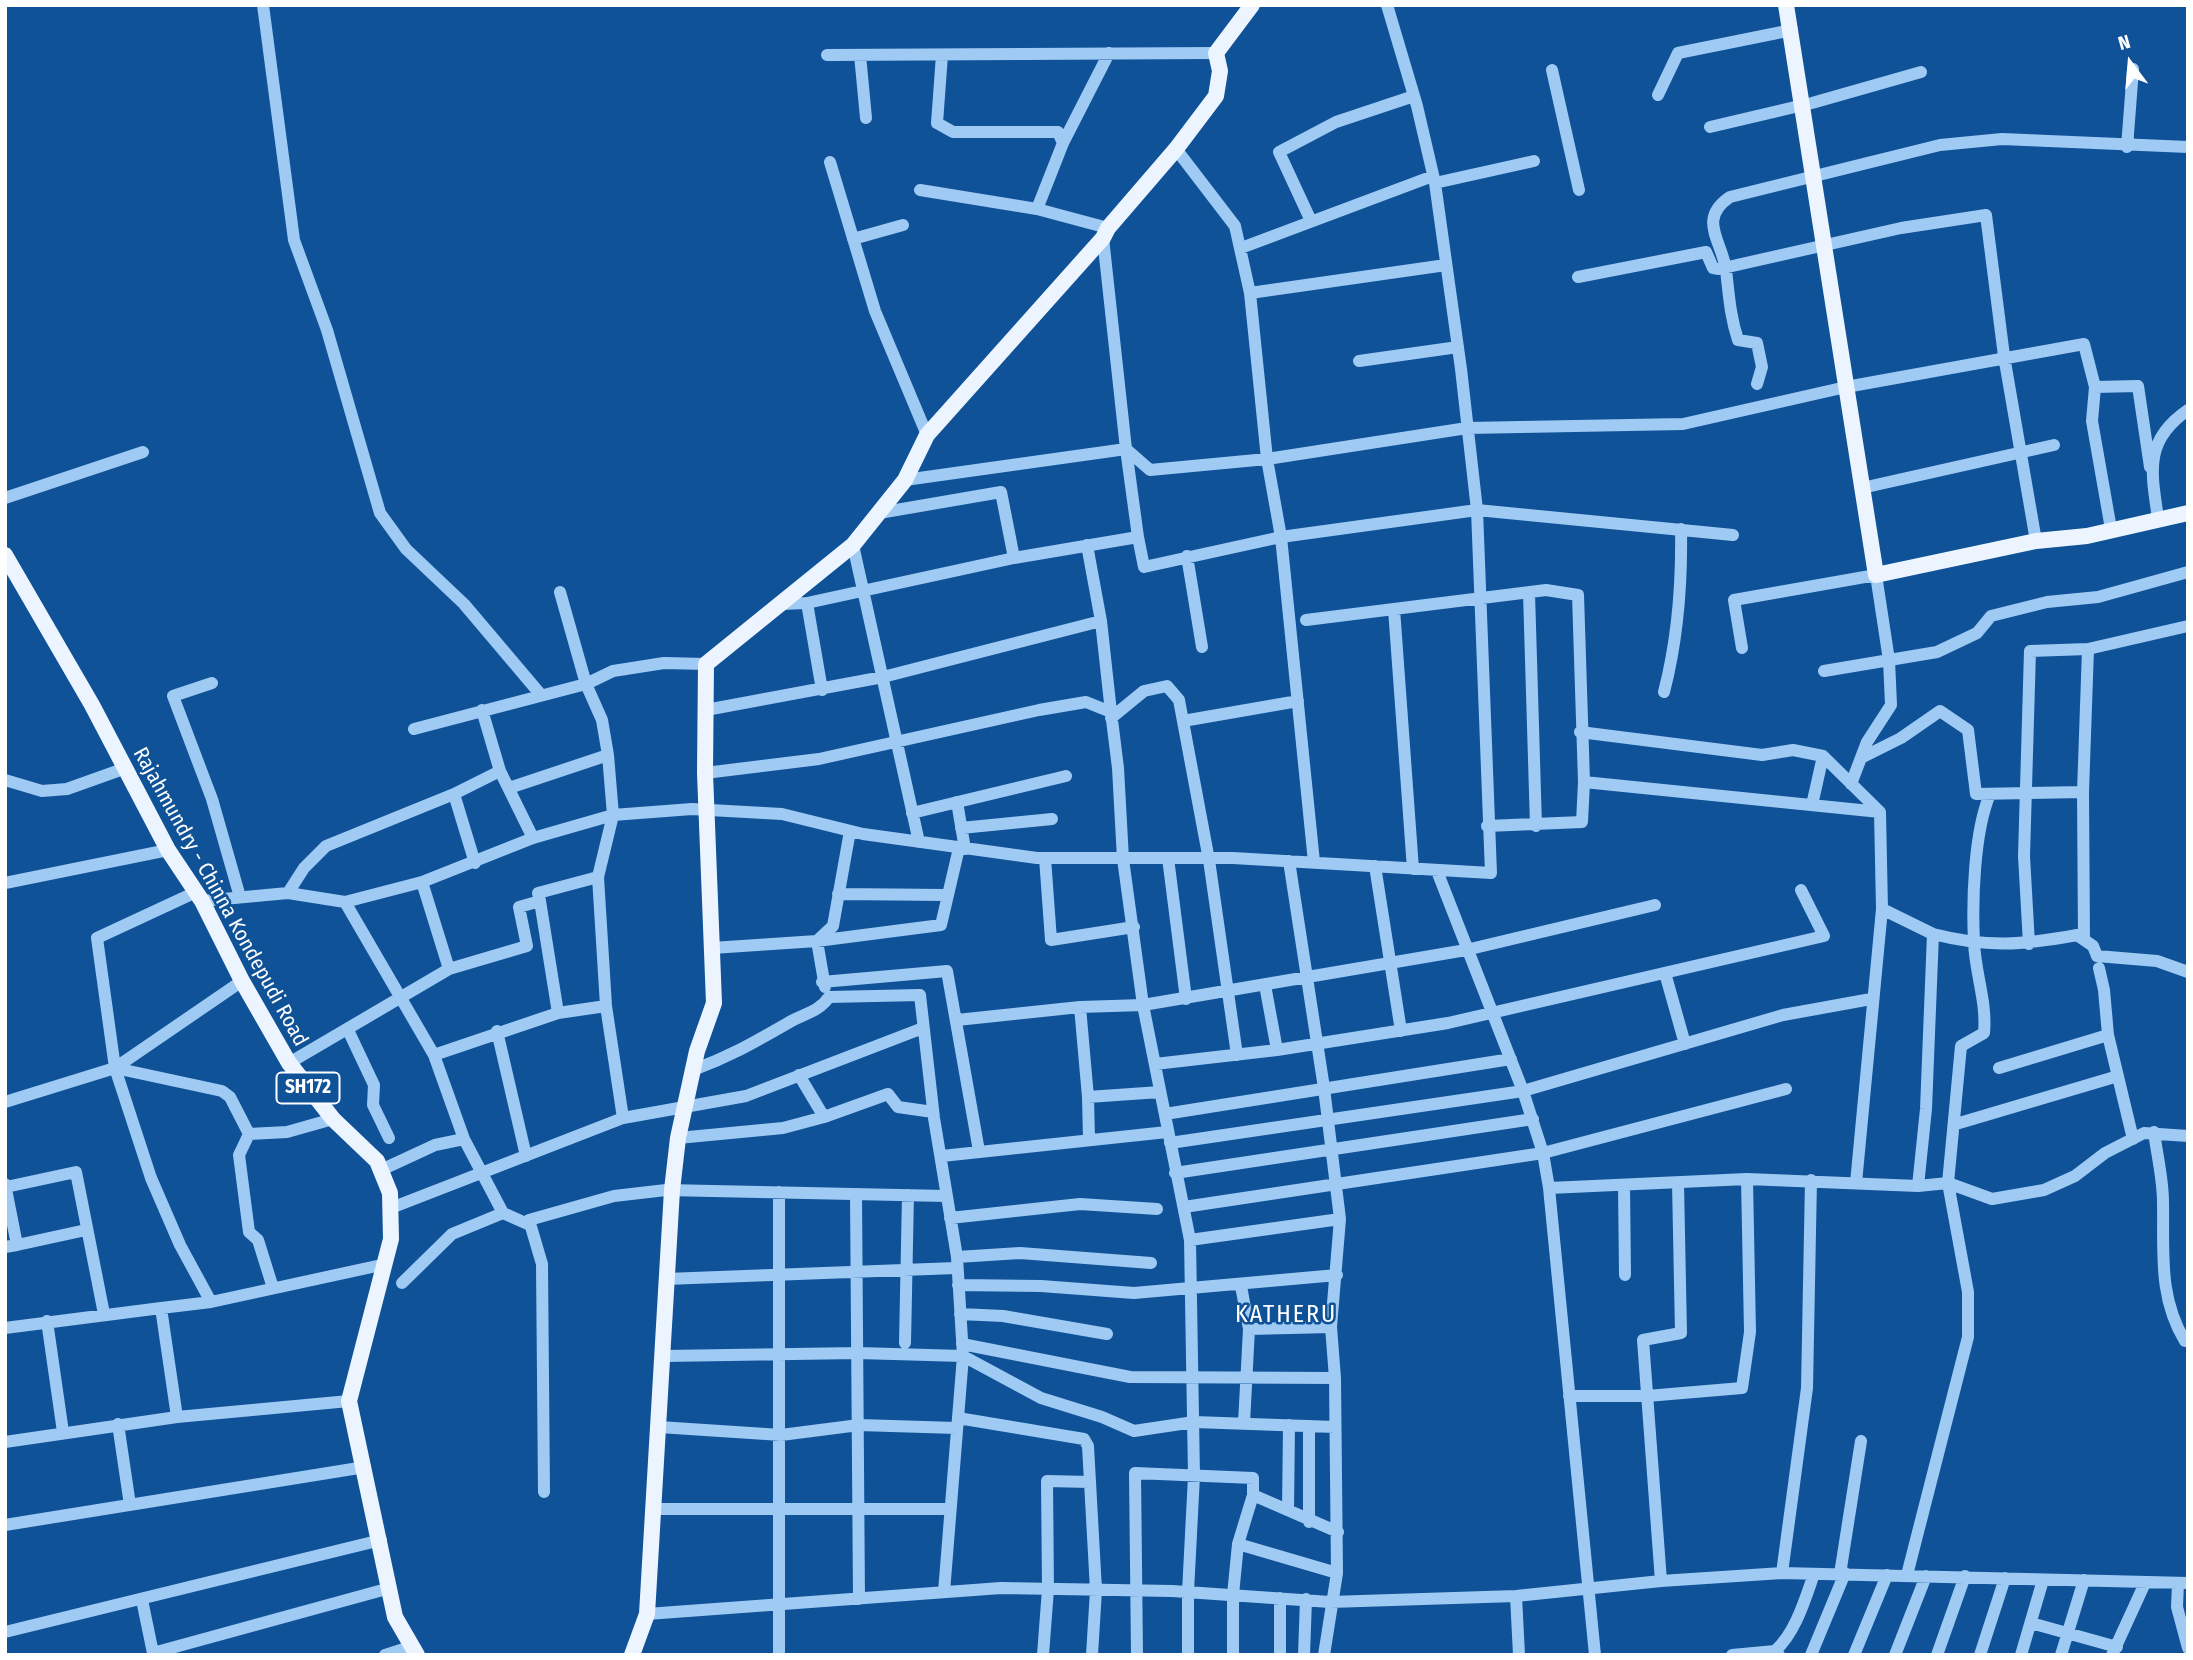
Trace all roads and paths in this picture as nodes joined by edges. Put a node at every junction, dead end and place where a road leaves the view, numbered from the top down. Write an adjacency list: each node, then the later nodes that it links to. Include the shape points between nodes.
1 (262, 5): 96 (street, via 294,240 327,330 380,513 406,549 464,604)
2 (1252, 5): 7 (main road)
3 (1387, 5): 15 (street)
4 (1786, 5): 5 (main road)
5 (1791, 30): 14 (street, via 1678,53); 16 (main road)
6 (1109, 53): 7 (street); 10 (street); 19 (street)
7 (1216, 53): 22 (main road, via 1220,71 1216,96)
8 (827, 55): 9 (street)
9 (860, 55): 10 (street); 17 (street)
10 (942, 55): 19 (street, via 937,123 953,132 1058,132)
11 (2133, 69): 20 (street)
12 (1552, 70): 28 (street)
13 (1921, 72): 16 (street)
14 (1658, 95)
15 (1414, 96): 26 (street); 30 (street, via 1336,122 1279,152)
16 (1803, 105): 18 (street); 25 (main road)
17 (866, 118)
18 (1710, 127)
19 (1063, 143): 29 (street)
20 (2127, 147): 21 (street); 25 (street, via 2003,139 1940,145)
21 (2188, 147)
22 (1176, 149): 32 (main road); 35 (street, via 1235,226)
23 (830, 162): 33 (street)
24 (1534, 162): 26 (street)
25 (1814, 175): 34 (main road); 37 (street, via 1730,197 1718,206 1716,243)
26 (1434, 179): 30 (street); 36 (street)
27 (920, 190): 29 (street)
28 (1579, 190)
29 (1037, 209): 32 (street)
30 (1311, 221): 35 (street)
31 (903, 225): 33 (street)
32 (1105, 233): 48 (main road); 50 (street)
33 (853, 239): 48 (street, via 875,311)
34 (1822, 246): 37 (street); 41 (street, via 1986,215); 44 (main road)
35 (1241, 248): 39 (street)
36 (1446, 265): 39 (street); 40 (street)
37 (1726, 268): 38 (street, via 1713,268 1706,252); 43 (street, via 1729,314 1738,340 1757,343 1762,367)
38 (1578, 277)
39 (1250, 293): 53 (street)
40 (1458, 347): 42 (street); 47 (street)
41 (2004, 356): 44 (street); 45 (street, via 2084,344); 52 (street)
42 (1359, 361)
43 (1757, 384)
44 (1846, 387): 47 (street, via 1683,424); 56 (main road)
45 (2095, 387): 54 (street, via 2138,386); 63 (street, via 2092,421)
46 (2188, 410): 54 (street, via 2166,425)
47 (1467, 428): 53 (street); 58 (street)
48 (927, 435): 55 (main road)
49 (2054, 445): 52 (street)
50 (1126, 449): 53 (street, via 1150,470); 55 (street); 65 (street)
51 (142, 452): 57 (street)
52 (2020, 452): 56 (street); 67 (street)
53 (1267, 458): 66 (street)
54 (2150, 467): 61 (street)
55 (905, 480): 59 (main road)
56 (1862, 488): 74 (main road)
57 (5, 498)
58 (1477, 510): 62 (street); 66 (street); 78 (street)
59 (879, 513): 68 (main road); 72 (street, via 1001,492)
60 (2188, 513): 61 (main road)
61 (2158, 518): 63 (main road)
62 (1681, 529): 64 (street); 95 (street, via 1675,650)
63 (2111, 529): 67 (main road)
64 (1733, 535)
65 (1138, 537): 69 (street); 71 (street, via 1143,567)
66 (1281, 537): 71 (street); 97 (street)
67 (2036, 541): 74 (main road)
68 (853, 545): 75 (street); 80 (main road)
69 (1087, 545): 72 (street); 83 (street)
70 (5, 555): 108 (main road, Rajahmundry - Chinna Kondepudi Road / SH172, via 92,705)
71 (1187, 556): 85 (street)
72 (1014, 558): 75 (street)
73 (2188, 572): 88 (street, via 2098,597 2048,602 1991,616 1977,633 1937,652)
74 (1876, 575): 86 (street, via 1734,600); 88 (street)
75 (862, 591): 79 (street); 91 (street)
76 (560, 592): 93 (street)
77 (1529, 593): 78 (street); 103 (street, via 1577,594); 128 (street)
78 (1480, 601): 81 (street); 127 (street)
79 (807, 603): 80 (street); 94 (street)
80 (780, 604): 89 (main road)
81 (1394, 609): 82 (street); 143 (street)
82 (1306, 620)
83 (1101, 621): 91 (street); 100 (street)
84 (2188, 626): 87 (street)
85 (1202, 647)
86 (1742, 648)
87 (2088, 649): 116 (street); 117 (street, via 2030,651)
88 (1889, 660): 90 (street); 107 (street, via 1892,705)
89 (706, 664): 93 (street, via 664,663 614,671); 99 (main road)
90 (1824, 671)
91 (883, 677): 94 (street); 104 (street)
92 (212, 683): 153 (street, via 173,696 212,799)
93 (586, 684): 96 (street); 105 (street, via 601,720)
94 (822, 690): 99 (street)
95 (1664, 692)
96 (541, 695): 98 (street)
97 (1298, 701): 101 (street); 140 (street)
98 (482, 710): 102 (street); 109 (street)
99 (706, 710): 110 (main road)
100 (1111, 715): 101 (street, via 1144,691 1167,687 1179,700); 104 (street, via 1086,702); 137 (street)
101 (1183, 722): 138 (street)
102 (414, 729)
103 (1580, 732): 106 (street, via 1762,755 1793,750); 113 (street)
104 (898, 740): 110 (street, via 819,760); 124 (street)
105 (608, 755): 115 (street); 125 (street)
106 (1823, 755): 114 (street); 121 (street)
107 (1861, 758): 114 (street); 119 (street, via 1940,711 1968,730 1976,794)
108 (123, 769): 112 (street, via 67,789 43,791); 134 (main road, Rajahmundry - Chinna Kondepudi Road / SH172)
109 (500, 771): 115 (street); 118 (street)
110 (705, 774): 122 (main road)
111 (1066, 776): 120 (street)
112 (5, 780)
113 (1584, 782): 121 (street); 128 (street, via 1581,822)
114 (1851, 784): 123 (street)
115 (509, 789): 131 (street)
116 (2083, 792): 117 (street); 160 (street)
117 (2028, 793): 119 (street); 163 (street)
118 (454, 794): 141 (street); 149 (street, via 326,846 303,868)
119 (1990, 794): 162 (street, via 1980,818)
120 (957, 802): 124 (street); 129 (street)
121 (1812, 805): 123 (street)
122 (706, 810): 125 (street); 130 (street, via 782,814); 164 (main road)
123 (1880, 812): 157 (street)
124 (912, 813): 132 (street)
125 (614, 815): 131 (street); 145 (street)
126 (1052, 819): 129 (street)
127 (1487, 826): 128 (street); 144 (street, via 1491,873)
128 (1536, 826)
129 (961, 828): 133 (street)
130 (850, 831): 132 (street); 150 (street)
131 (533, 838): 141 (street)
132 (919, 842): 133 (street)
133 (962, 848): 135 (street); 151 (street)
134 (168, 850): 147 (street); 152 (main road, Rajahmundry - Chinna Kondepudi Road / SH172)
135 (1045, 858): 137 (street); 158 (street, via 1051,940)
136 (1168, 858): 137 (street); 138 (street); 177 (street)
137 (1123, 859): 158 (street)
138 (1209, 860): 139 (street); 175 (street)
139 (1289, 862): 140 (street); 171 (street)
140 (1314, 862): 142 (street)
141 (475, 863): 146 (street)
142 (1375, 866): 143 (street); 166 (street)
143 (1413, 869): 144 (street)
144 (1437, 871): 165 (street)
145 (598, 877): 154 (street, via 538,893); 181 (street)
146 (422, 882): 155 (street); 168 (street)
147 (5, 883)
148 (1801, 890): 169 (street, via 1824,936)
149 (288, 893): 153 (street); 155 (street)
150 (838, 894): 151 (street); 161 (street, via 834,926)
151 (947, 895): 161 (street, via 941,925)
152 (199, 896): 153 (street); 172 (main road, Rajahmundry - Chinna Kondepudi Road / SH172); 199 (street, via 97,938)
153 (240, 897)
154 (540, 901): 168 (street, via 519,907 527,946); 183 (street)
155 (345, 902): 179 (street)
156 (1655, 905): 165 (street)
157 (1882, 909): 159 (street); 178 (street)
158 (1134, 927): 180 (street)
159 (1933, 934): 162 (street); 244 (street)
160 (2084, 940): 163 (street, via 2077,935); 170 (street, via 2097,956 2157,961)
161 (817, 941): 164 (street); 173 (street)
162 (1973, 944): 163 (street); 218 (street, via 1986,1015 1984,1033 1961,1046)
163 (2029, 944)
164 (712, 948): 201 (main road, via 714,1003)
165 (1466, 950): 166 (street); 184 (street)
166 (1391, 963): 171 (street); 189 (street)
167 (2099, 968): 190 (street)
168 (449, 969): 179 (street)
169 (1665, 972): 184 (street); 192 (street)
170 (2188, 972)
171 (1308, 977): 174 (street); 191 (street)
172 (242, 981): 197 (main road, Rajahmundry - Chinna Kondepudi Road / SH172); 199 (street)
173 (822, 982): 176 (street); 185 (street, via 947,971)
174 (1265, 985): 175 (street); 193 (street)
175 (1227, 991): 177 (street); 195 (street)
176 (829, 997): 186 (street, via 920,995); 201 (street, via 823,1006 739,1053)
177 (1186, 999): 180 (street)
178 (1871, 999): 192 (street, via 1783,1015); 239 (street)
179 (400, 1000): 187 (street); 194 (street)
180 (1143, 1005): 182 (street); 198 (street)
181 (606, 1006): 183 (street); 214 (street)
182 (1080, 1007): 185 (street); 208 (street)
183 (558, 1013): 188 (street)
184 (1492, 1014): 189 (street); 196 (street)
185 (957, 1020): 228 (street)
186 (923, 1028): 202 (street); 211 (street)
187 (348, 1030): 197 (street); 222 (street, via 374,1085 373,1105)
188 (497, 1031): 194 (street); 231 (street)
189 (1401, 1031): 191 (street)
190 (2108, 1035): 200 (street); 203 (street)
191 (1318, 1044): 193 (street); 204 (street)
192 (1685, 1044): 207 (street)
193 (1277, 1050): 195 (street)
194 (434, 1055): 225 (street)
195 (1237, 1055): 198 (street)
196 (1511, 1059): 204 (street); 207 (street)
197 (289, 1063): 215 (main road, Rajahmundry - Chinna Kondepudi Road / SH172)
198 (1155, 1064): 206 (street)
199 (116, 1068): 209 (street); 220 (street, via 222,1091 230,1097); 275 (street, via 151,1178)
200 (2000, 1068)
201 (693, 1070): 210 (main road)
202 (799, 1075): 210 (street, via 746,1096); 213 (street)
203 (2118, 1076): 218 (street); 227 (street)
204 (1324, 1088): 212 (street); 217 (street)
205 (1786, 1089): 230 (street)
206 (1160, 1091): 208 (street); 212 (street)
207 (1523, 1091): 216 (street); 217 (street)
208 (1088, 1097): 226 (street)
209 (5, 1102)
210 (685, 1109): 214 (street); 223 (main road)
211 (933, 1112): 213 (street, via 898,1107 888,1094); 232 (street)
212 (1164, 1114): 224 (street)
213 (824, 1117): 223 (street, via 783,1128)
214 (623, 1118): 231 (street)
215 (333, 1119): 220 (street, via 288,1132); 233 (main road, Rajahmundry - Chinna Kondepudi Road / SH172)
216 (1533, 1119): 229 (street); 230 (street)
217 (1328, 1122): 224 (street); 229 (street)
218 (1956, 1124): 241 (street)
219 (2154, 1132): 221 (street); 227 (street); 284 (street, via 2163,1199 2165,1291 2173,1322)
220 (249, 1134): 274 (street, via 239,1155 246,1213 249,1232 258,1240)
221 (2188, 1136)
222 (389, 1138)
223 (678, 1138): 246 (main road)
224 (1169, 1138): 226 (street); 235 (street)
225 (464, 1139): 233 (street, via 435,1145); 234 (street)
226 (1088, 1139): 228 (street)
227 (2133, 1139): 241 (street, via 2044,1190 1992,1199)
228 (979, 1151): 232 (street)
229 (1332, 1152): 235 (street); 240 (street)
230 (1543, 1153): 240 (street); 245 (street)
231 (526, 1156): 234 (street)
232 (942, 1156): 250 (street)
233 (381, 1170): 252 (main road, Rajahmundry - Chinna Kondepudi Road / SH172)
234 (483, 1171): 252 (street); 254 (street)
235 (1175, 1174): 251 (street)
236 (1747, 1180): 237 (street); 238 (street); 294 (street, via 1750,1332 1742,1388)
237 (1811, 1180): 239 (street); 327 (street, via 1807,1388)
238 (1678, 1183): 242 (street); 294 (street, via 1681,1333 1643,1340)
239 (1856, 1183): 244 (street)
240 (1336, 1184): 251 (street); 256 (street)
241 (1948, 1184): 244 (street); 331 (street, via 1968,1292 1968,1337)
242 (1624, 1185): 245 (street); 268 (street)
243 (6, 1186): 258 (street, via 76,1172); 260 (street)
244 (1918, 1186)
245 (1549, 1188): 293 (street)
246 (672, 1190): 247 (street); 257 (street, via 601,1200 529,1220); 269 (main road)
247 (779, 1192): 248 (street); 266 (street)
248 (856, 1194): 249 (street); 265 (street)
249 (908, 1195): 250 (street); 264 (street)
250 (946, 1196): 255 (street)
251 (1184, 1207): 259 (street)
252 (391, 1208): 263 (main road, Rajahmundry - Chinna Kondepudi Road / SH172)
253 (1157, 1209): 255 (street, via 1080,1204)
254 (503, 1213): 257 (street); 270 (street, via 452,1234)
255 (950, 1218): 261 (street)
256 (1340, 1219): 259 (street); 267 (street)
257 (530, 1225): 313 (street, via 542,1264)
258 (86, 1230): 260 (street); 277 (street)
259 (1189, 1240): 272 (street)
260 (11, 1246)
261 (956, 1262): 262 (street, via 1020,1253); 264 (street); 271 (street)
262 (1151, 1263)
263 (386, 1264): 274 (street); 295 (main road, Rajahmundry - Chinna Kondepudi Road / SH172)
264 (906, 1270): 265 (street); 285 (street)
265 (857, 1272): 266 (street); 287 (street)
266 (779, 1275): 269 (street); 288 (street)
267 (1337, 1275): 273 (street); 280 (street)
268 (1625, 1275)
269 (666, 1279): 289 (main road)
270 (402, 1283)
271 (958, 1285): 272 (street, via 1134,1293); 278 (street)
272 (1190, 1286): 273 (street); 291 (street)
273 (1241, 1286): 282 (street)
274 (273, 1288): 275 (street)
275 (211, 1301): 276 (street)
276 (161, 1308): 277 (street); 296 (street)
277 (104, 1314): 279 (street)
278 (960, 1314): 283 (street, via 1003,1316); 286 (street)
279 (47, 1321): 281 (street); 306 (street)
280 (1331, 1326): 282 (street); 292 (street)
281 (5, 1328)
282 (1249, 1329): 290 (street)
283 (1107, 1334)
284 (2188, 1340)
285 (905, 1343)
286 (963, 1350): 287 (street); 291 (street, via 1130,1377); 297 (street, via 1041,1398 1133,1431); 298 (street)
287 (858, 1353): 288 (street); 301 (street)
288 (780, 1354): 289 (street); 307 (street)
289 (664, 1356): 304 (main road)
290 (1246, 1375): 291 (street); 292 (street); 299 (street)
291 (1193, 1376): 297 (street)
292 (1335, 1378): 305 (street)
293 (1569, 1396): 294 (street); 341 (street)
294 (1647, 1396): 337 (street)
295 (349, 1401): 296 (street); 310 (main road, Rajahmundry - Chinna Kondepudi Road / SH172)
296 (177, 1417): 300 (street)
297 (1194, 1422): 299 (street); 311 (street)
298 (957, 1423): 301 (street); 312 (street, via 1084,1439); 317 (street)
299 (1244, 1423): 302 (street)
300 (118, 1424): 306 (street); 315 (street)
301 (859, 1425): 307 (street); 319 (street)
302 (1289, 1425): 303 (street); 320 (street)
303 (1309, 1426): 305 (street); 321 (street)
304 (659, 1427): 307 (street); 318 (main road)
305 (1335, 1427): 323 (street)
306 (63, 1432): 309 (street)
307 (781, 1435): 316 (street)
308 (1861, 1441): 329 (street)
309 (5, 1443)
310 (365, 1467): 315 (street); 324 (main road, Rajahmundry - Chinna Kondepudi Road / SH172)
311 (1194, 1475): 314 (street, via 1253,1478); 344 (street, via 1135,1474); 346 (street)
312 (1090, 1482): 342 (street, via 1047,1481); 343 (street)
313 (544, 1492)
314 (1253, 1495): 320 (street); 325 (street)
315 (130, 1504): 322 (street)
316 (780, 1506): 318 (street); 319 (street); 354 (street)
317 (950, 1508): 319 (street); 345 (street)
318 (654, 1509): 356 (main road)
319 (859, 1509): 352 (street)
320 (1288, 1510): 321 (street)
321 (1309, 1522): 323 (street)
322 (5, 1525)
323 (1338, 1532): 326 (street)
324 (381, 1540): 340 (main road, Rajahmundry - Chinna Kondepudi Road / SH172); 351 (street)
325 (1238, 1544): 326 (street); 347 (street)
326 (1337, 1573): 353 (street)
327 (1782, 1573): 328 (street); 337 (street)
328 (1814, 1574): 329 (street); 363 (street)
329 (1843, 1574): 330 (street); 378 (street)
330 (1887, 1575): 331 (street); 379 (street)
331 (1907, 1575): 332 (street)
332 (1926, 1576): 333 (street); 380 (street)
333 (1965, 1576): 334 (street); 381 (street)
334 (2005, 1578): 335 (street); 382 (street)
335 (2043, 1580): 336 (street); 357 (street)
336 (2084, 1580): 338 (street); 359 (street)
337 (1661, 1581): 341 (street)
338 (2145, 1583): 339 (street); 362 (street)
339 (2183, 1583): 355 (street)
340 (390, 1588): 351 (street, via 153,1653); 361 (main road, Rajahmundry - Chinna Kondepudi Road / SH172, via 395,1617)
341 (1590, 1588): 348 (street); 377 (street)
342 (1048, 1589): 343 (street); 345 (street); 368 (street)
343 (1096, 1590): 344 (street); 369 (street)
344 (1138, 1590): 346 (street); 370 (street)
345 (944, 1592): 352 (street)
346 (1188, 1592): 347 (street); 371 (street)
347 (1233, 1595): 349 (street); 372 (street)
348 (1516, 1596): 353 (street); 376 (street)
349 (1280, 1598): 350 (street); 373 (street)
350 (1306, 1599): 353 (street); 374 (street)
351 (142, 1600): 358 (street)
352 (859, 1600): 354 (street)
353 (1330, 1602): 375 (street)
354 (780, 1606): 356 (street); 367 (street)
355 (2183, 1607): 360 (street)
356 (647, 1614): 366 (main road)
357 (2031, 1623): 359 (street); 383 (street)
358 (5, 1632)
359 (2069, 1633): 362 (street); 384 (street)
360 (2188, 1648)
361 (413, 1651): 365 (street)
362 (2114, 1651)
363 (1777, 1653): 364 (street)
364 (1737, 1654)
365 (385, 1655)
366 (632, 1655)
367 (779, 1655)
368 (1043, 1655)
369 (1092, 1655)
370 (1138, 1655)
371 (1188, 1655)
372 (1233, 1655)
373 (1280, 1655)
374 (1304, 1655)
375 (1324, 1655)
376 (1519, 1655)
377 (1595, 1655)
378 (1811, 1655)
379 (1854, 1655)
380 (1895, 1655)
381 (1937, 1655)
382 (1980, 1655)
383 (2021, 1655)
384 (2061, 1655)

